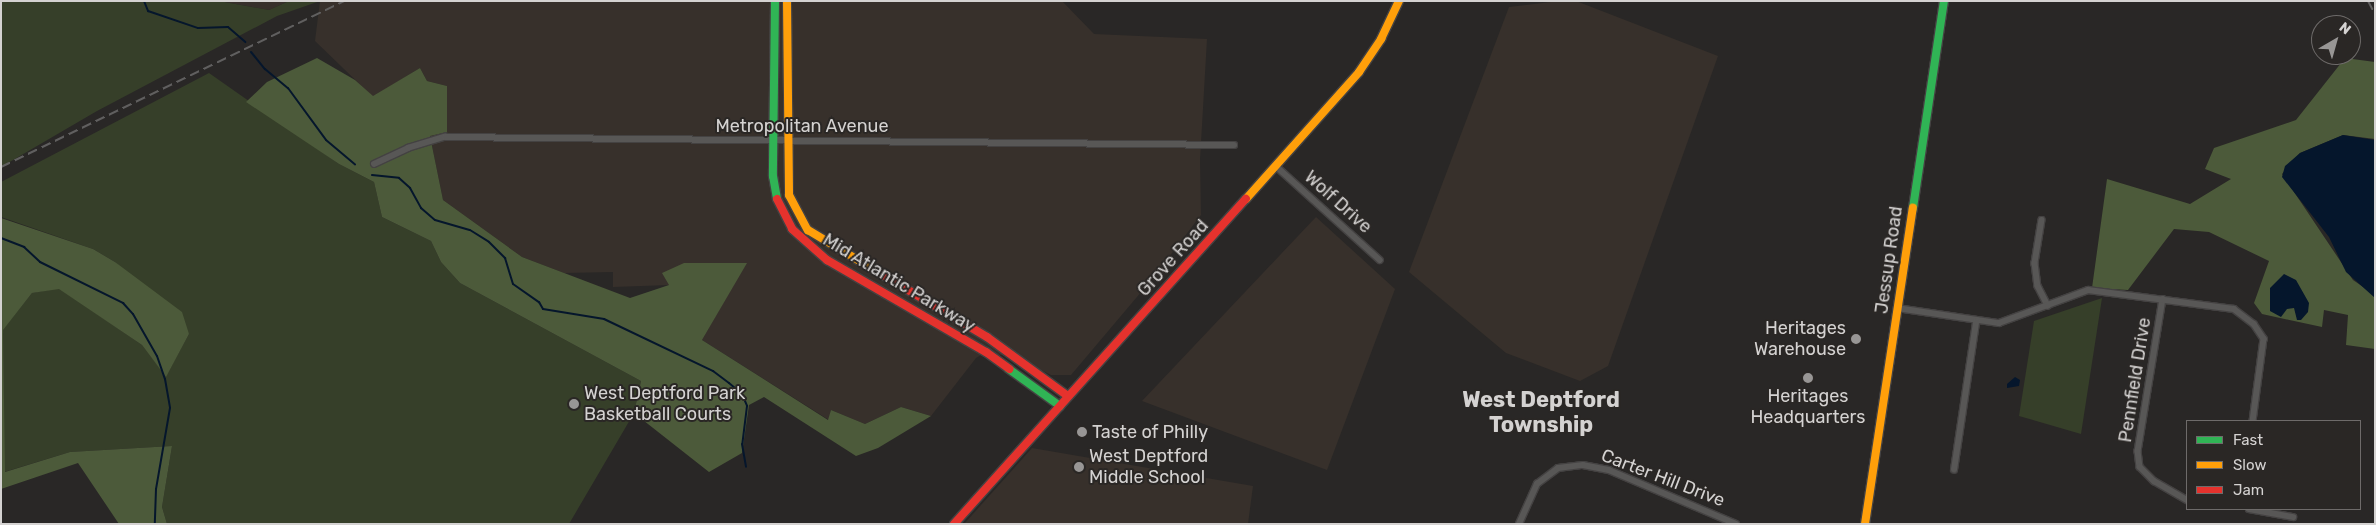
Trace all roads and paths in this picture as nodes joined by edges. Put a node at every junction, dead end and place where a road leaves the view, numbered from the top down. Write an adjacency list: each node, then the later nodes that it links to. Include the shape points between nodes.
1 (775, 1): 6 (street, Mid Atlantic Parkway)
2 (788, 1): 5 (street, Mid Atlantic Parkway)
3 (1399, 1): 9 (street, Grove Road, via 1363,67)
4 (1944, 1): 14 (street, Jessup Road)
5 (786, 140): 6 (street, Metropolitan Avenue); 7 (street, Metropolitan Avenue); 16 (street, Mid Atlantic Parkway, via 789,194 808,230 987,338)
6 (773, 141): 8 (street, Metropolitan Avenue, via 446,137 408,148); 17 (street, Mid Atlantic Parkway, via 774,191 784,216 799,238 827,260 986,352)
7 (1234, 145)
8 (374, 164)
9 (1276, 166): 11 (street, Wolf Drive); 16 (street, Grove Road)
10 (2042, 220): 13 (street, via 2035,266 2038,286)
11 (1380, 260)
12 (2163, 299): 13 (street, Pennfield Drive, via 2088,290); 18 (street, Pennfield Drive, via 2234,309 2254,324 2264,338); 20 (street, Pennfield Drive, via 2138,451 2140,467 2154,481)
13 (2048, 306): 15 (street, Pennfield Drive, via 1999,323)
14 (1897, 308): 15 (street, Pennfield Drive); 26 (street, Jessup Road)
15 (1976, 322): 19 (street)
16 (1068, 396): 17 (street, Grove Road)
17 (1060, 406): 23 (street, Grove Road)
18 (2253, 420)
19 (1954, 470)
20 (2186, 499)
21 (2254, 510): 22 (street)
22 (2293, 517)
23 (954, 524)
24 (1519, 524): 25 (street, Carter Hill Drive, via 1537,484 1558,468 1583,465 1610,470)
25 (1736, 524)
26 (1865, 524)

